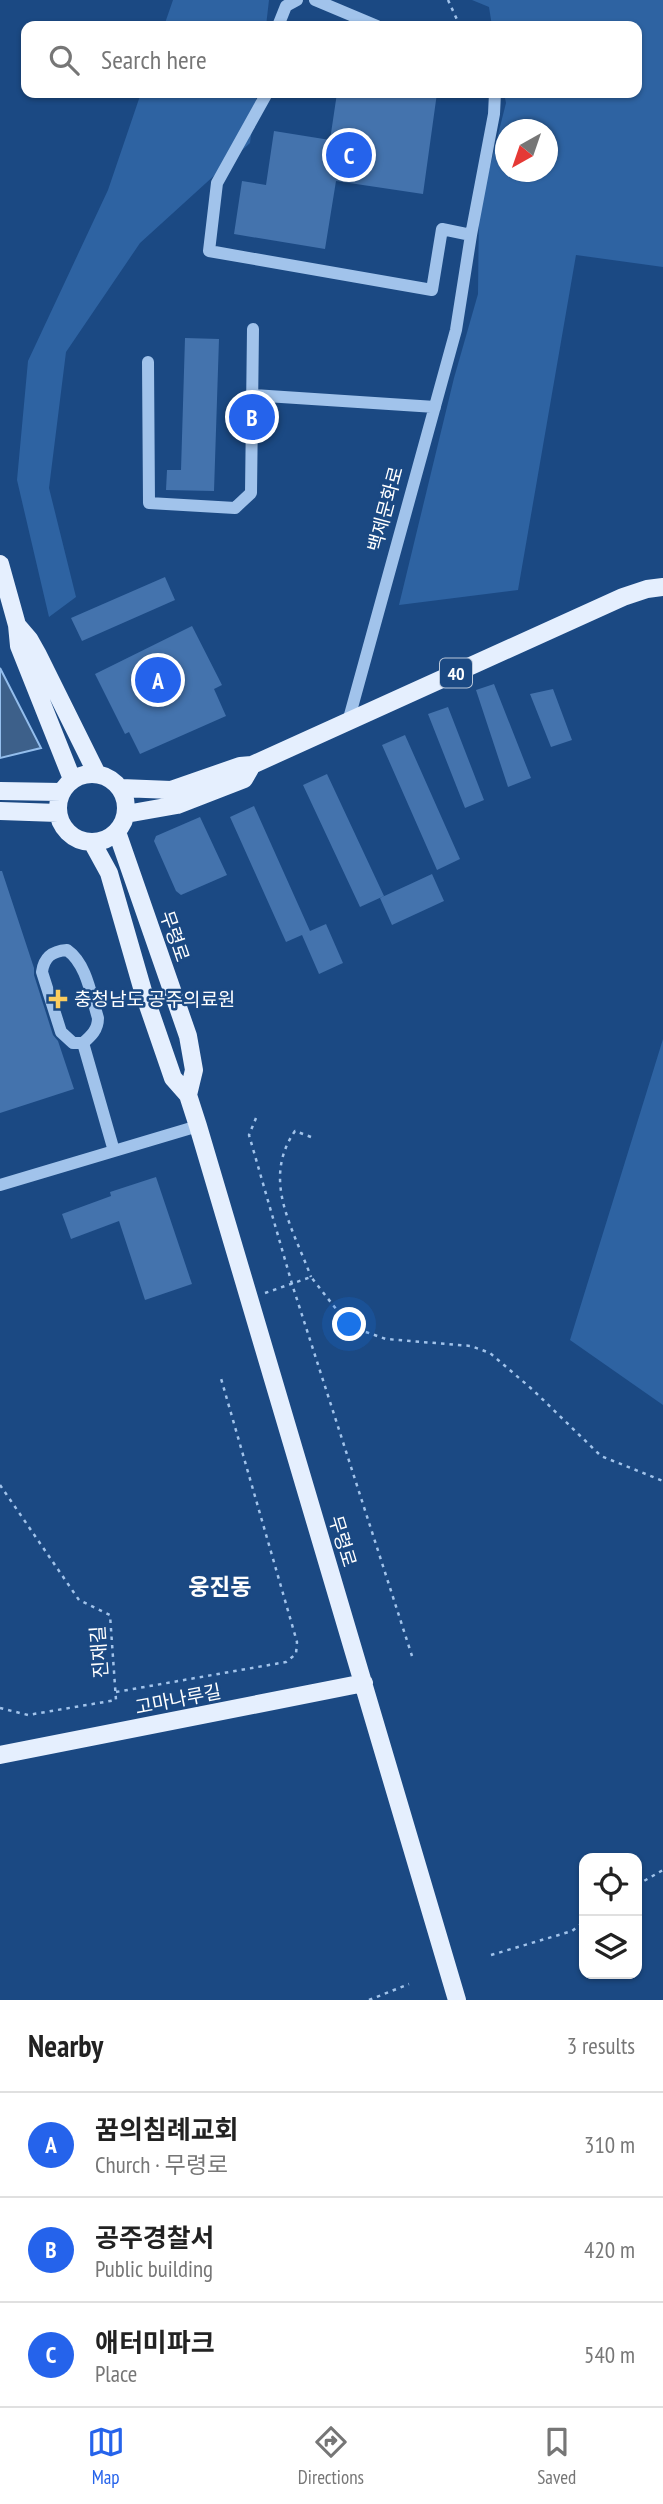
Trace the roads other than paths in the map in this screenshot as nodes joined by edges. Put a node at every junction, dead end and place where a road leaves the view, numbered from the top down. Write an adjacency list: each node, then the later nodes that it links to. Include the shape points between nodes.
1 (297, 0): 3 (street, via 286,6)
2 (315, 0): 4 (street)
3 (280, 21)
4 (365, 21)
5 (264, 98): 7 (street, via 217,183 209,251 432,290 442,229)
6 (495, 98): 7 (street, 백제문화로)
7 (471, 235): 11 (street, 백제문화로, via 456,330)
8 (253, 329): 10 (street)
9 (148, 362): 10 (street, via 149,503 235,508 251,493)
10 (252, 395): 11 (street)
11 (435, 407): 15 (street, 백제문화로)
12 (0, 564): 14 (main road)
13 (663, 587): 15 (main road, 40, via 623,597)
14 (17, 625): 17 (main road, via 33,647); 18 (main road, via 19,646)
15 (348, 722): 16 (main road, 40)
16 (252, 765): 19 (main road, 40, via 171,790); 23 (main road, 40, via 244,779 221,788 177,805)
17 (97, 774): 18 (main road); 19 (main road, 40)
18 (67, 786): 20 (main road); 22 (main road)
19 (121, 788): 23 (main road)
20 (0, 791)
21 (0, 811): 22 (main road)
22 (58, 813): 25 (main road, via 66,831)
23 (126, 814): 24 (main road)
24 (117, 832): 25 (main road); 27 (main road, 무령로, via 188,1036 194,1070)
25 (92, 842): 27 (main road, 무령로, via 109,873 173,1078)
26 (83, 1043): 26 (street, via 92,1035 98,1018 76,957 67,950 57,951 43,962 42,972 61,1032 73,1042); 29 (street)
27 (188, 1095): 28 (main road, 무령로)
28 (198, 1126): 29 (street); 31 (main road, 무령로)
29 (114, 1151): 30 (street)
30 (0, 1185)
31 (364, 1684): 32 (main road, 고마나루길); 33 (main road, 무령로)
32 (0, 1755)
33 (457, 2000)

